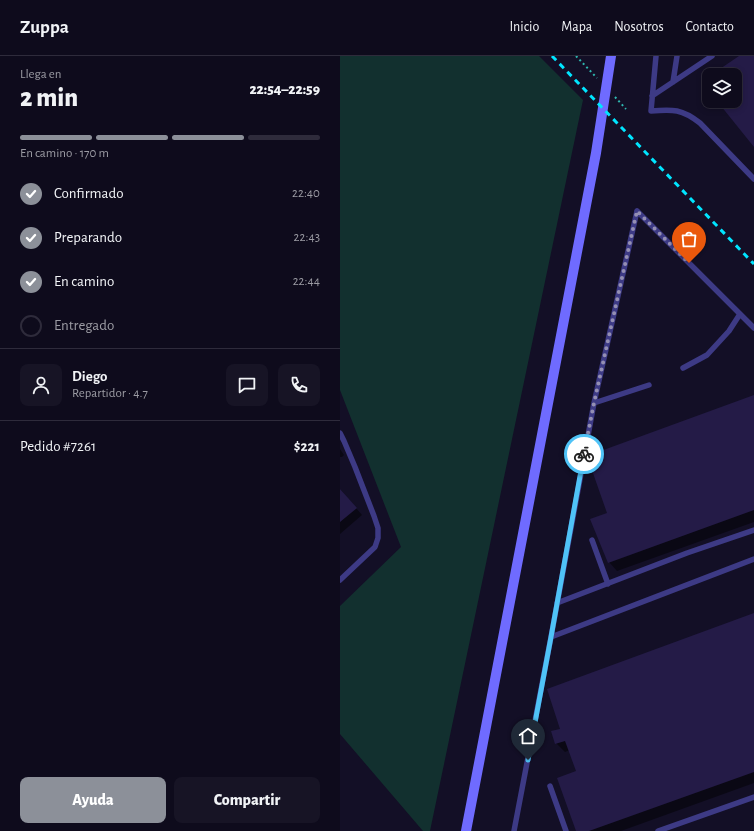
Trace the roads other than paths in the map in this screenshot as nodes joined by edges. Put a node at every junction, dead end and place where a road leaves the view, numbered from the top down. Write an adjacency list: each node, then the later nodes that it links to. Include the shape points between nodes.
1 (611, 56): 23 (main road, via 596,153)
2 (656, 56): 6 (lane)
3 (677, 56): 5 (lane)
4 (712, 56): 5 (lane)
5 (674, 82): 6 (lane)
6 (652, 96): 7 (lane, via 651,111 681,111 691,116)
7 (754, 179)
8 (740, 314): 9 (lane); 10 (lane, via 730,330 707,355); 12 (lane, via 637,211)
9 (754, 328)
10 (683, 368)
11 (649, 385): 12 (lane)
12 (594, 403): 19 (lane)
13 (340, 433): 17 (lane, via 378,528 375,547)
14 (754, 530): 18 (lane)
15 (592, 540): 18 (lane)
16 (754, 559): 20 (lane)
17 (340, 580)
18 (608, 584): 19 (lane)
19 (557, 604): 20 (lane)
20 (551, 637): 24 (lane)
21 (550, 786): 25 (lane)
22 (754, 797): 26 (lane)
23 (466, 831)
24 (514, 831)
25 (566, 831)
26 (658, 831)

